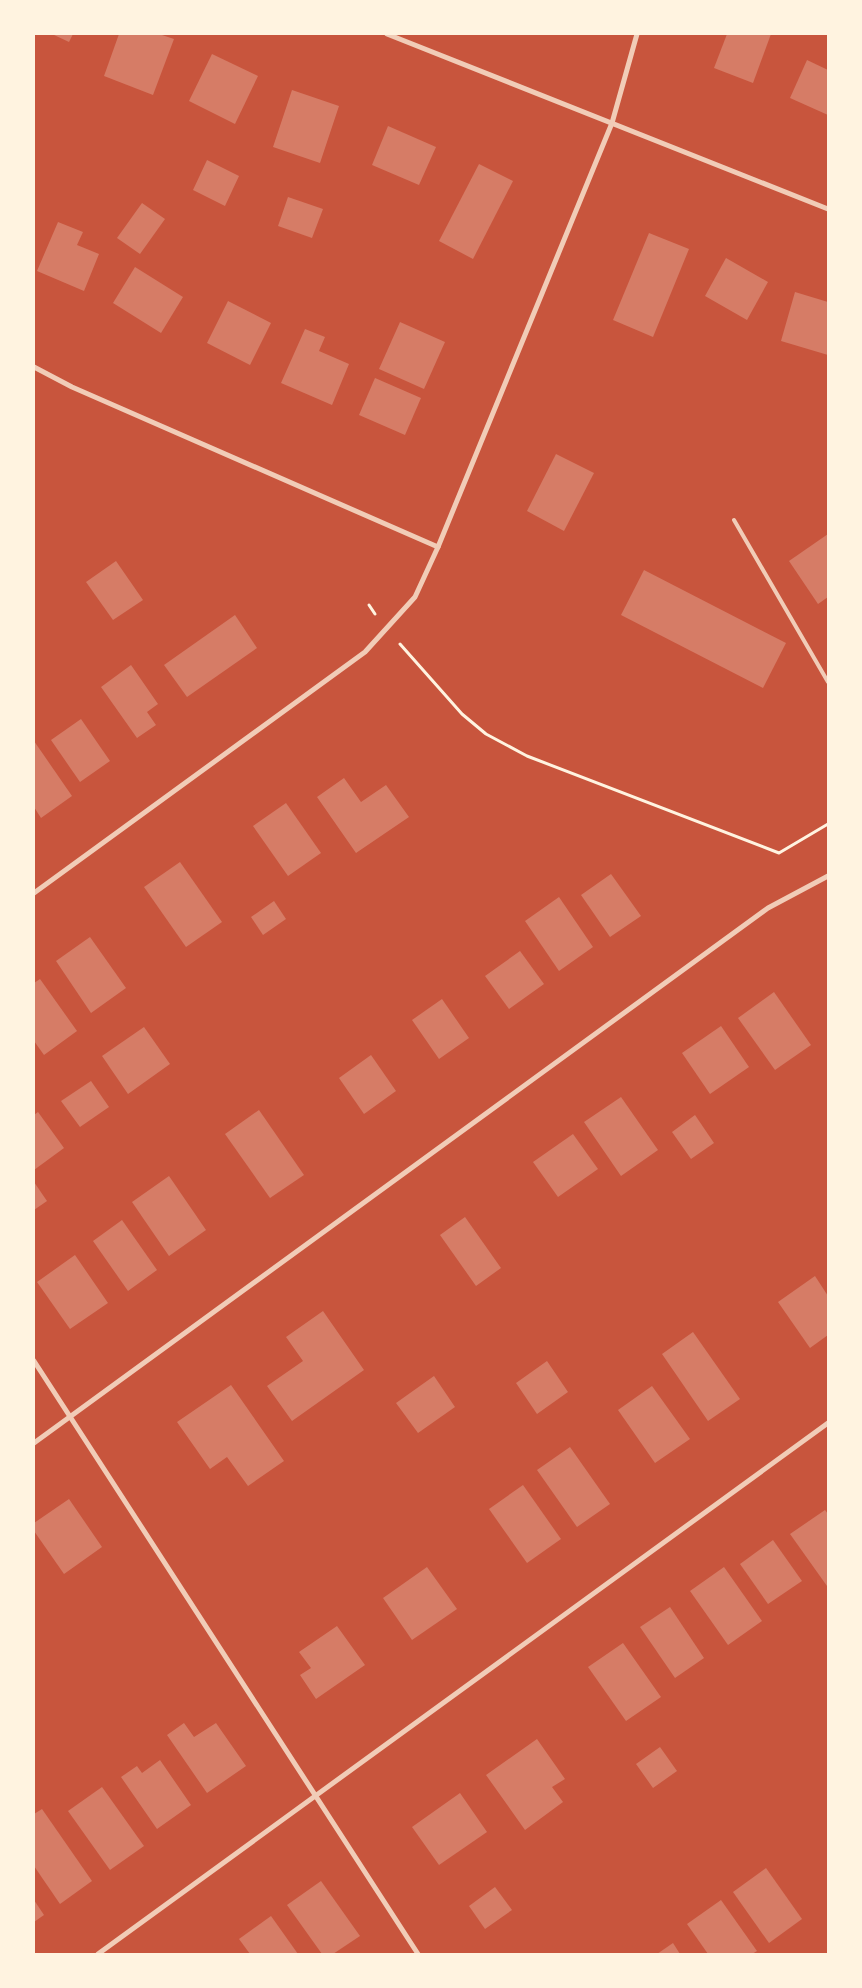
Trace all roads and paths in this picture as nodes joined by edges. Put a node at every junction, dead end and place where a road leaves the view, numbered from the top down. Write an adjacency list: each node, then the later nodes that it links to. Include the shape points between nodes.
1 (387, 34): 3 (street)
2 (637, 34): 3 (street)
3 (612, 123): 4 (street); 7 (street)
4 (828, 209)
5 (34, 367): 7 (street)
6 (734, 520): 9 (lane)
7 (438, 547): 12 (street, via 415,597 365,652)
8 (408, 654): 10 (path, via 462,714 486,734 527,756 779,853)
9 (828, 682)
10 (828, 824)
11 (828, 876): 14 (street, via 768,908)
12 (34, 893)
13 (34, 1361): 14 (street)
14 (70, 1417): 16 (street); 17 (street)
15 (828, 1423): 17 (street)
16 (34, 1444)
17 (316, 1796): 18 (street); 19 (street)
18 (98, 1954)
19 (418, 1954)

